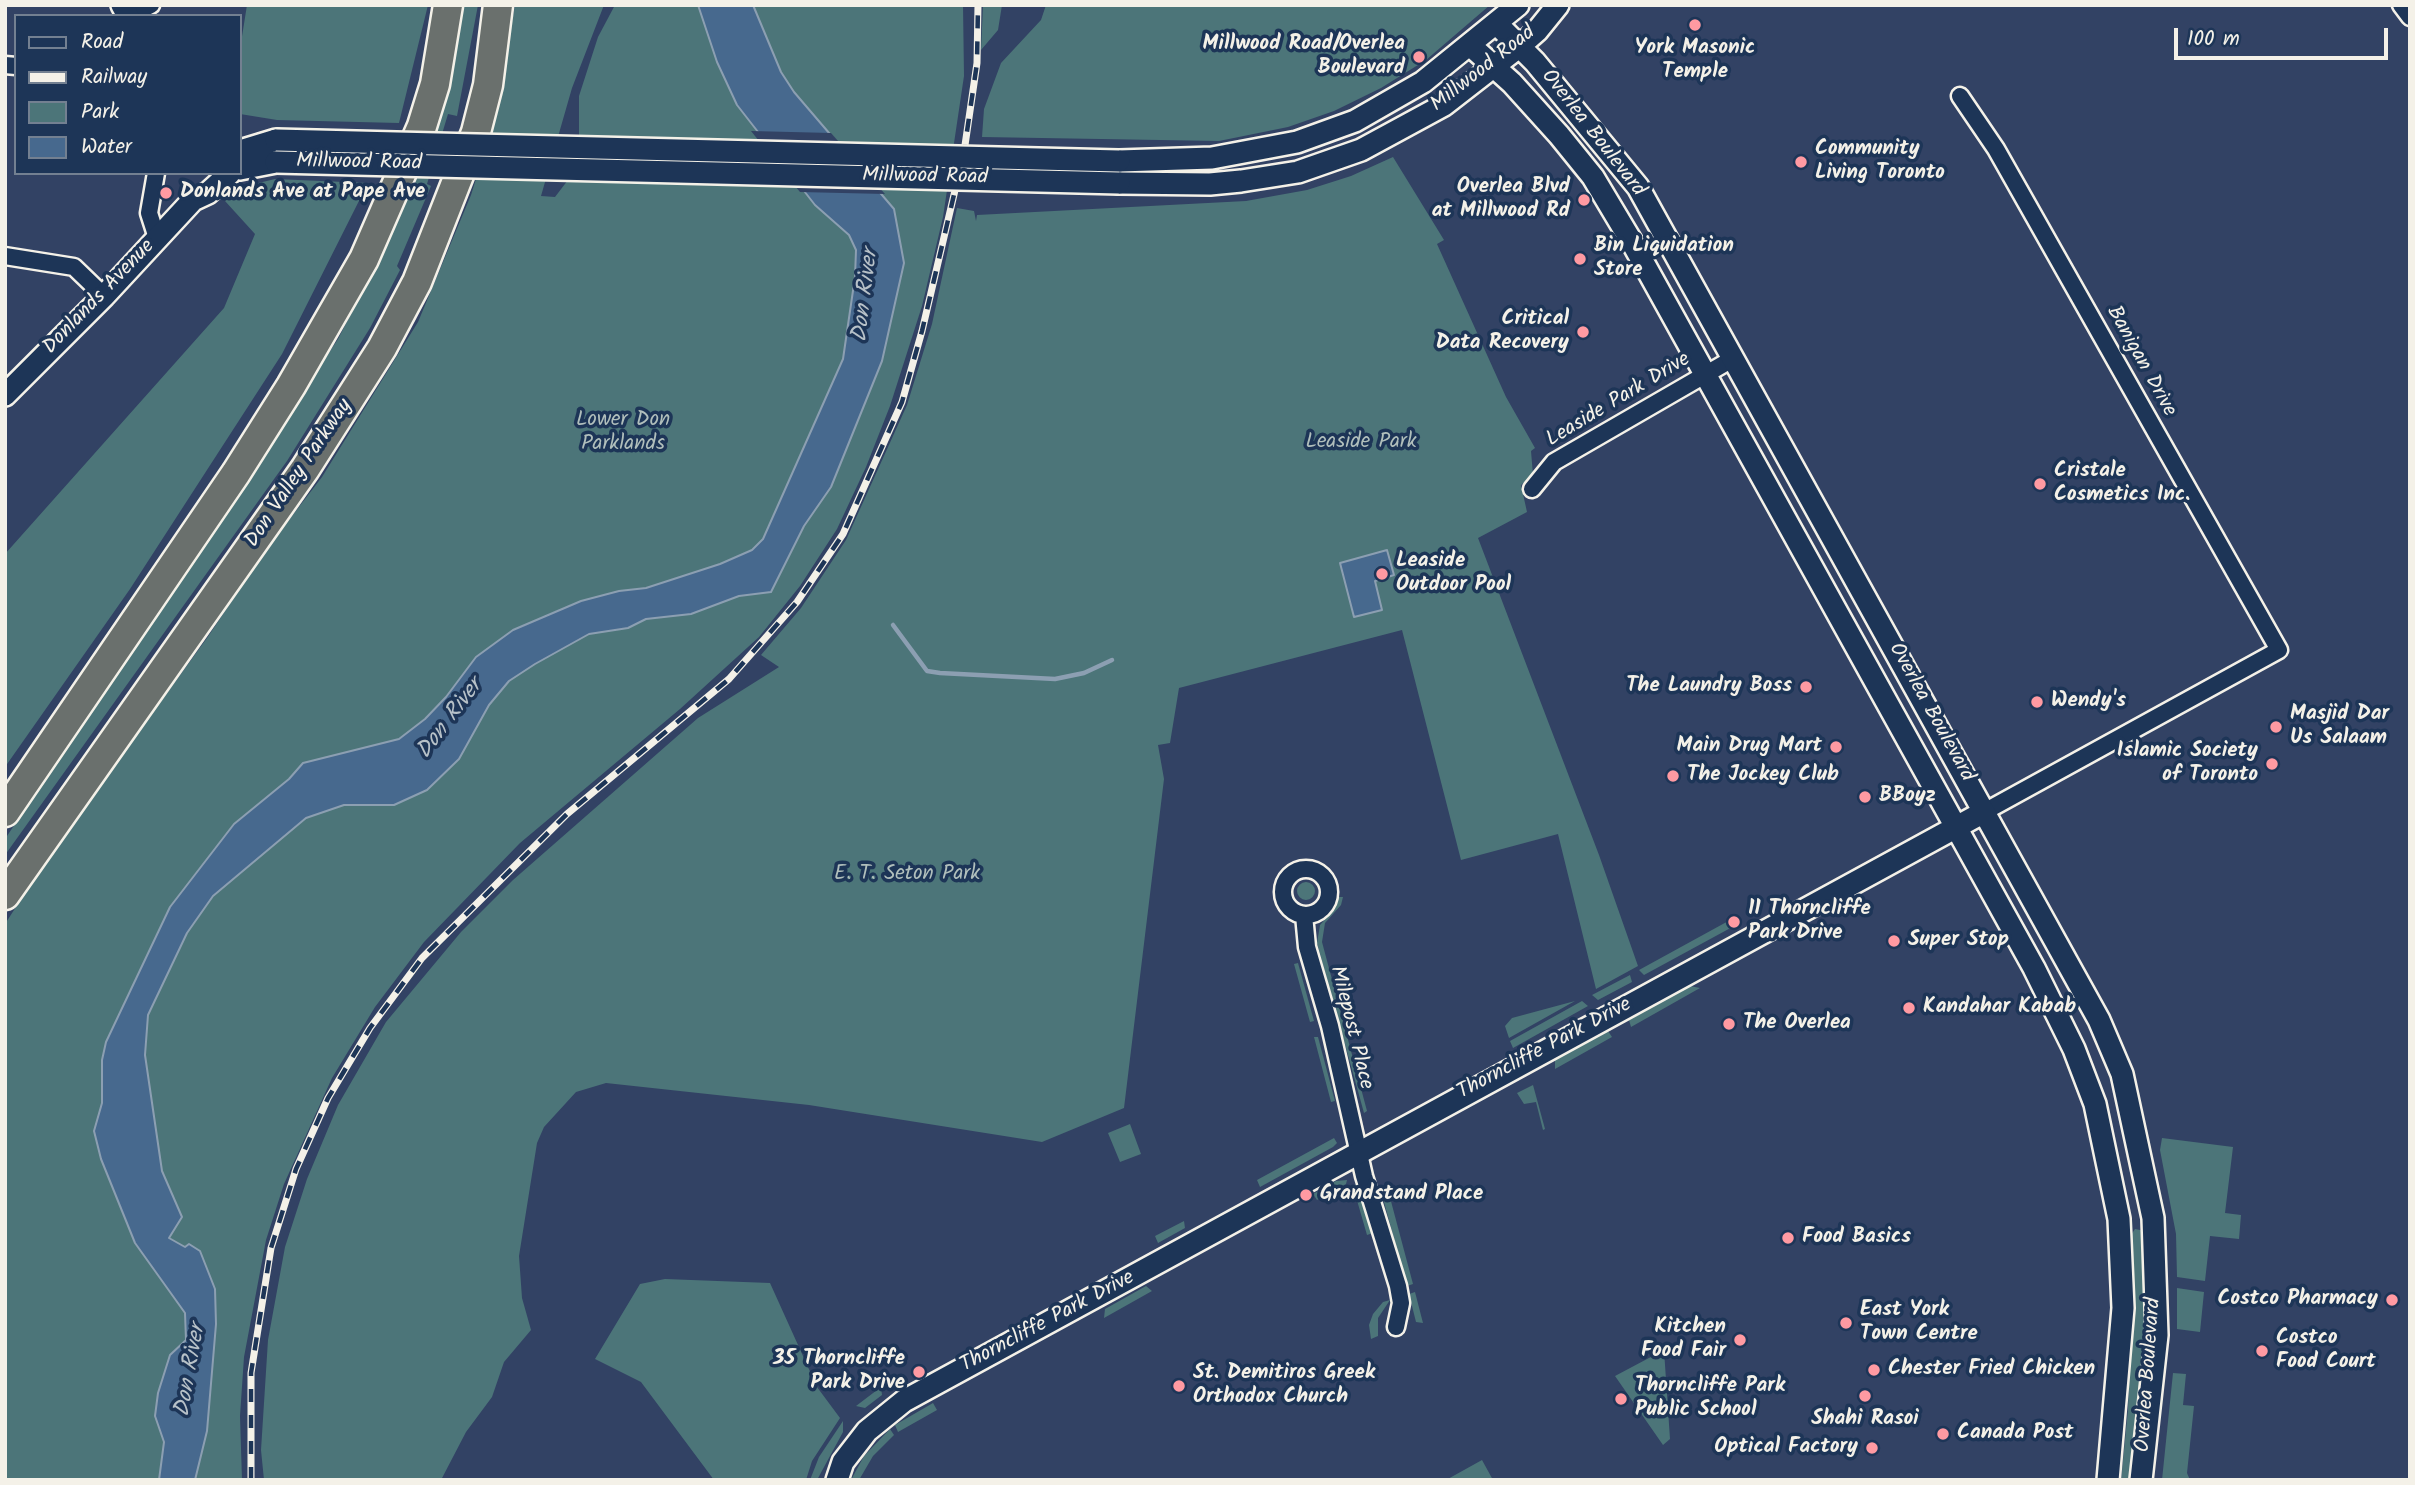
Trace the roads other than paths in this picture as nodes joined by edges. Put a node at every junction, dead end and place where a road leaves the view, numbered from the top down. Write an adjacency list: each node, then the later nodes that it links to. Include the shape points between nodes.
1 (151, 5): 7 (street)
2 (448, 5): 30 (highway, via 435,84 422,126 364,259 236,473)
3 (498, 5): 33 (highway, Don Valley Parkway, via 488,85 476,132 417,282 382,348 305,469)
4 (1518, 5): 9 (main road, Millwood Road)
5 (1558, 5): 11 (main road, Millwood Road)
6 (2401, 5): 8 (street)
7 (133, 14)
8 (2410, 17)
9 (1496, 23): 10 (main road, Millwood Road); 11 (main road, Overlea Boulevard)
10 (1471, 46): 12 (main road, Overlea Boulevard); 15 (main road, Millwood Road, bridge, via 1423,82 1359,119 1297,142 1206,159 1119,161)
11 (1520, 46): 12 (main road, Millwood Road); 25 (main road, Overlea Boulevard, via 1638,187)
12 (1494, 66): 17 (main road, Millwood Road, bridge, via 1444,104 1366,148 1298,172 1210,184 275,162); 26 (main road, Overlea Boulevard, via 1592,177)
13 (1960, 96): 29 (street, Banigan Drive, via 1996,149)
14 (242, 134): 15 (main road)
15 (276, 140): 16 (main road)
16 (242, 150)
17 (242, 169)
18 (156, 175): 22 (street, via 149,213)
19 (207, 175): 21 (main road, Donlands Avenue)
20 (228, 175): 21 (main road, Donlands Avenue)
21 (193, 200): 22 (main road, Donlands Avenue)
22 (157, 238): 24 (main road, Donlands Avenue)
23 (5, 256): 24 (street, via 74,267)
24 (104, 296): 27 (main road, Donlands Avenue)
25 (1734, 358): 26 (street, Leaside Park Drive); 31 (main road, Overlea Boulevard)
26 (1704, 374): 28 (street, Leaside Park Drive, via 1553,462); 32 (main road, Overlea Boulevard)
27 (5, 395)
28 (1532, 489)
29 (2279, 650): 31 (street, Thorncliffe Park Drive)
30 (5, 812)
31 (1984, 812): 32 (main road, Thorncliffe Park Drive); 39 (main road, Overlea Boulevard, via 2099,1020 2122,1074 2138,1135 2153,1218 2158,1303)
32 (1954, 826): 35 (main road, Thorncliffe Park Drive); 38 (main road, Overlea Boulevard, via 2074,1049 2095,1104 2110,1164 2119,1219 2123,1308)
33 (5, 895)
34 (1304, 915): 35 (street, Milepost Place, via 1307,947)
35 (1359, 1151): 36 (street, via 1398,1286 1401,1303); 37 (main road, Thorncliffe Park Drive, via 904,1401 867,1431 843,1462)
36 (1396, 1327)
37 (837, 1480)
38 (2108, 1480)
39 (2141, 1480)

